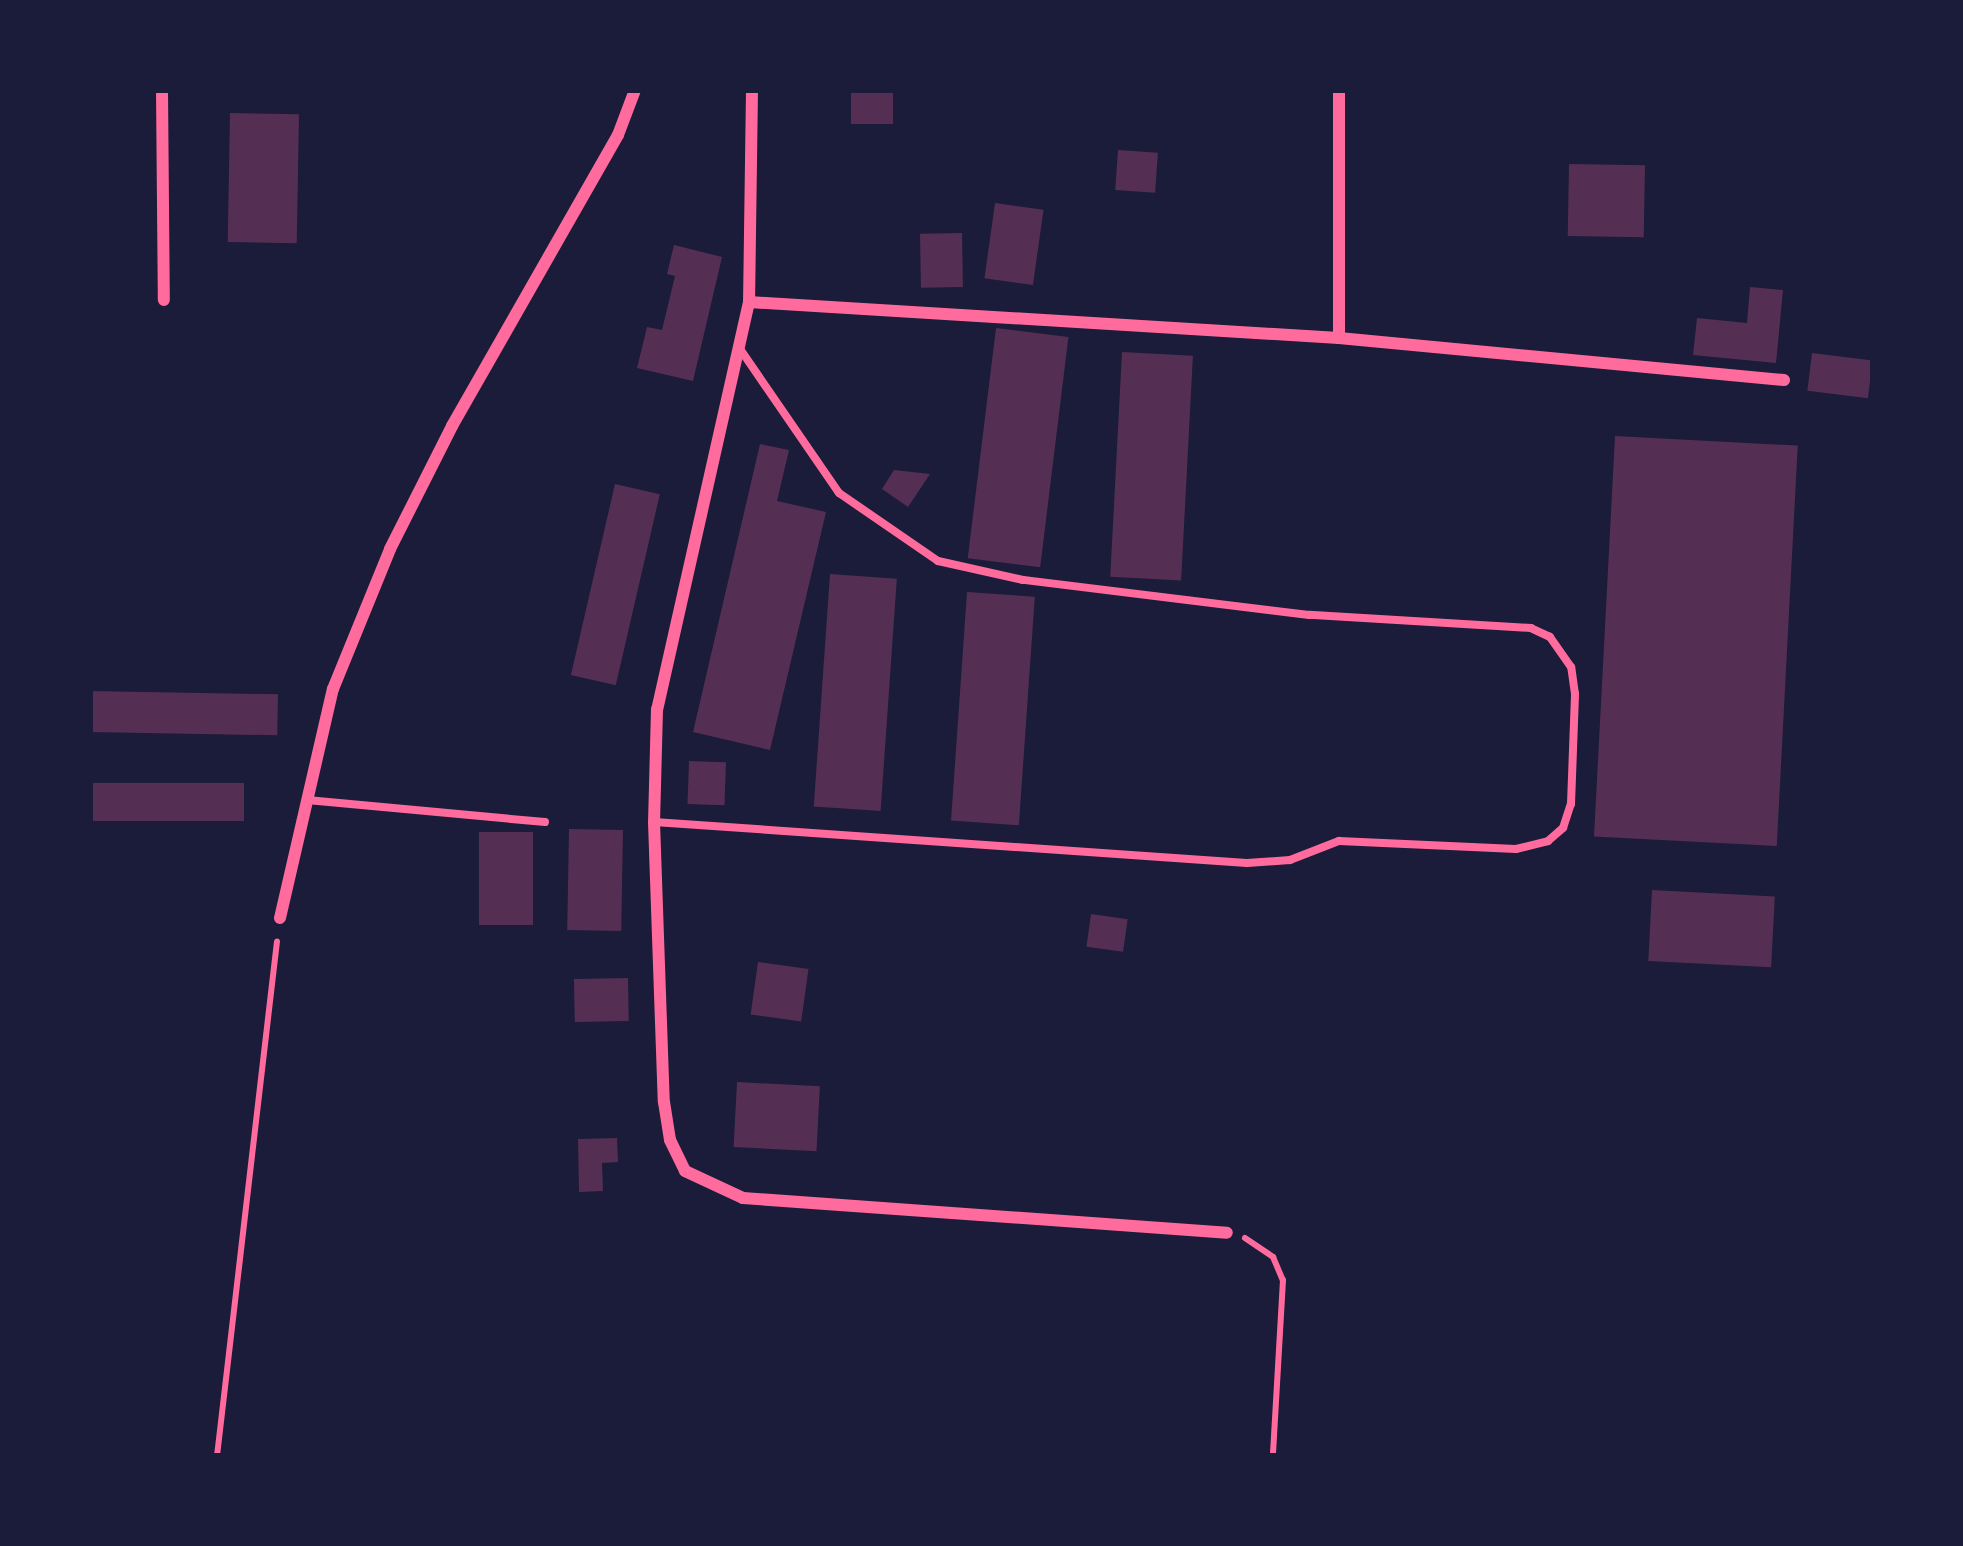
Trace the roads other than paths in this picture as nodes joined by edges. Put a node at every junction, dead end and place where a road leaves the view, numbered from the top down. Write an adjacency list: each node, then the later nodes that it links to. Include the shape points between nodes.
1 (162, 90): 5 (street)
2 (635, 90): 10 (street, via 618,135 390,549 333,689)
3 (752, 90): 6 (street)
4 (1339, 90): 7 (street)
5 (164, 300)
6 (749, 302): 7 (street); 8 (street)
7 (1339, 338): 9 (street)
8 (739, 348): 12 (street, via 657,709); 12 (lane, via 839,493 938,561 1023,580 1309,615 1531,628 1550,637 1575,694 1570,804 1563,828 1516,849 1339,841 1290,860 1247,863)
9 (1784, 380)
10 (307, 800): 11 (lane); 13 (street)
11 (545, 822)
12 (654, 822): 14 (street, via 664,1102 685,1171 743,1198)
13 (280, 918)
14 (1227, 1233)

